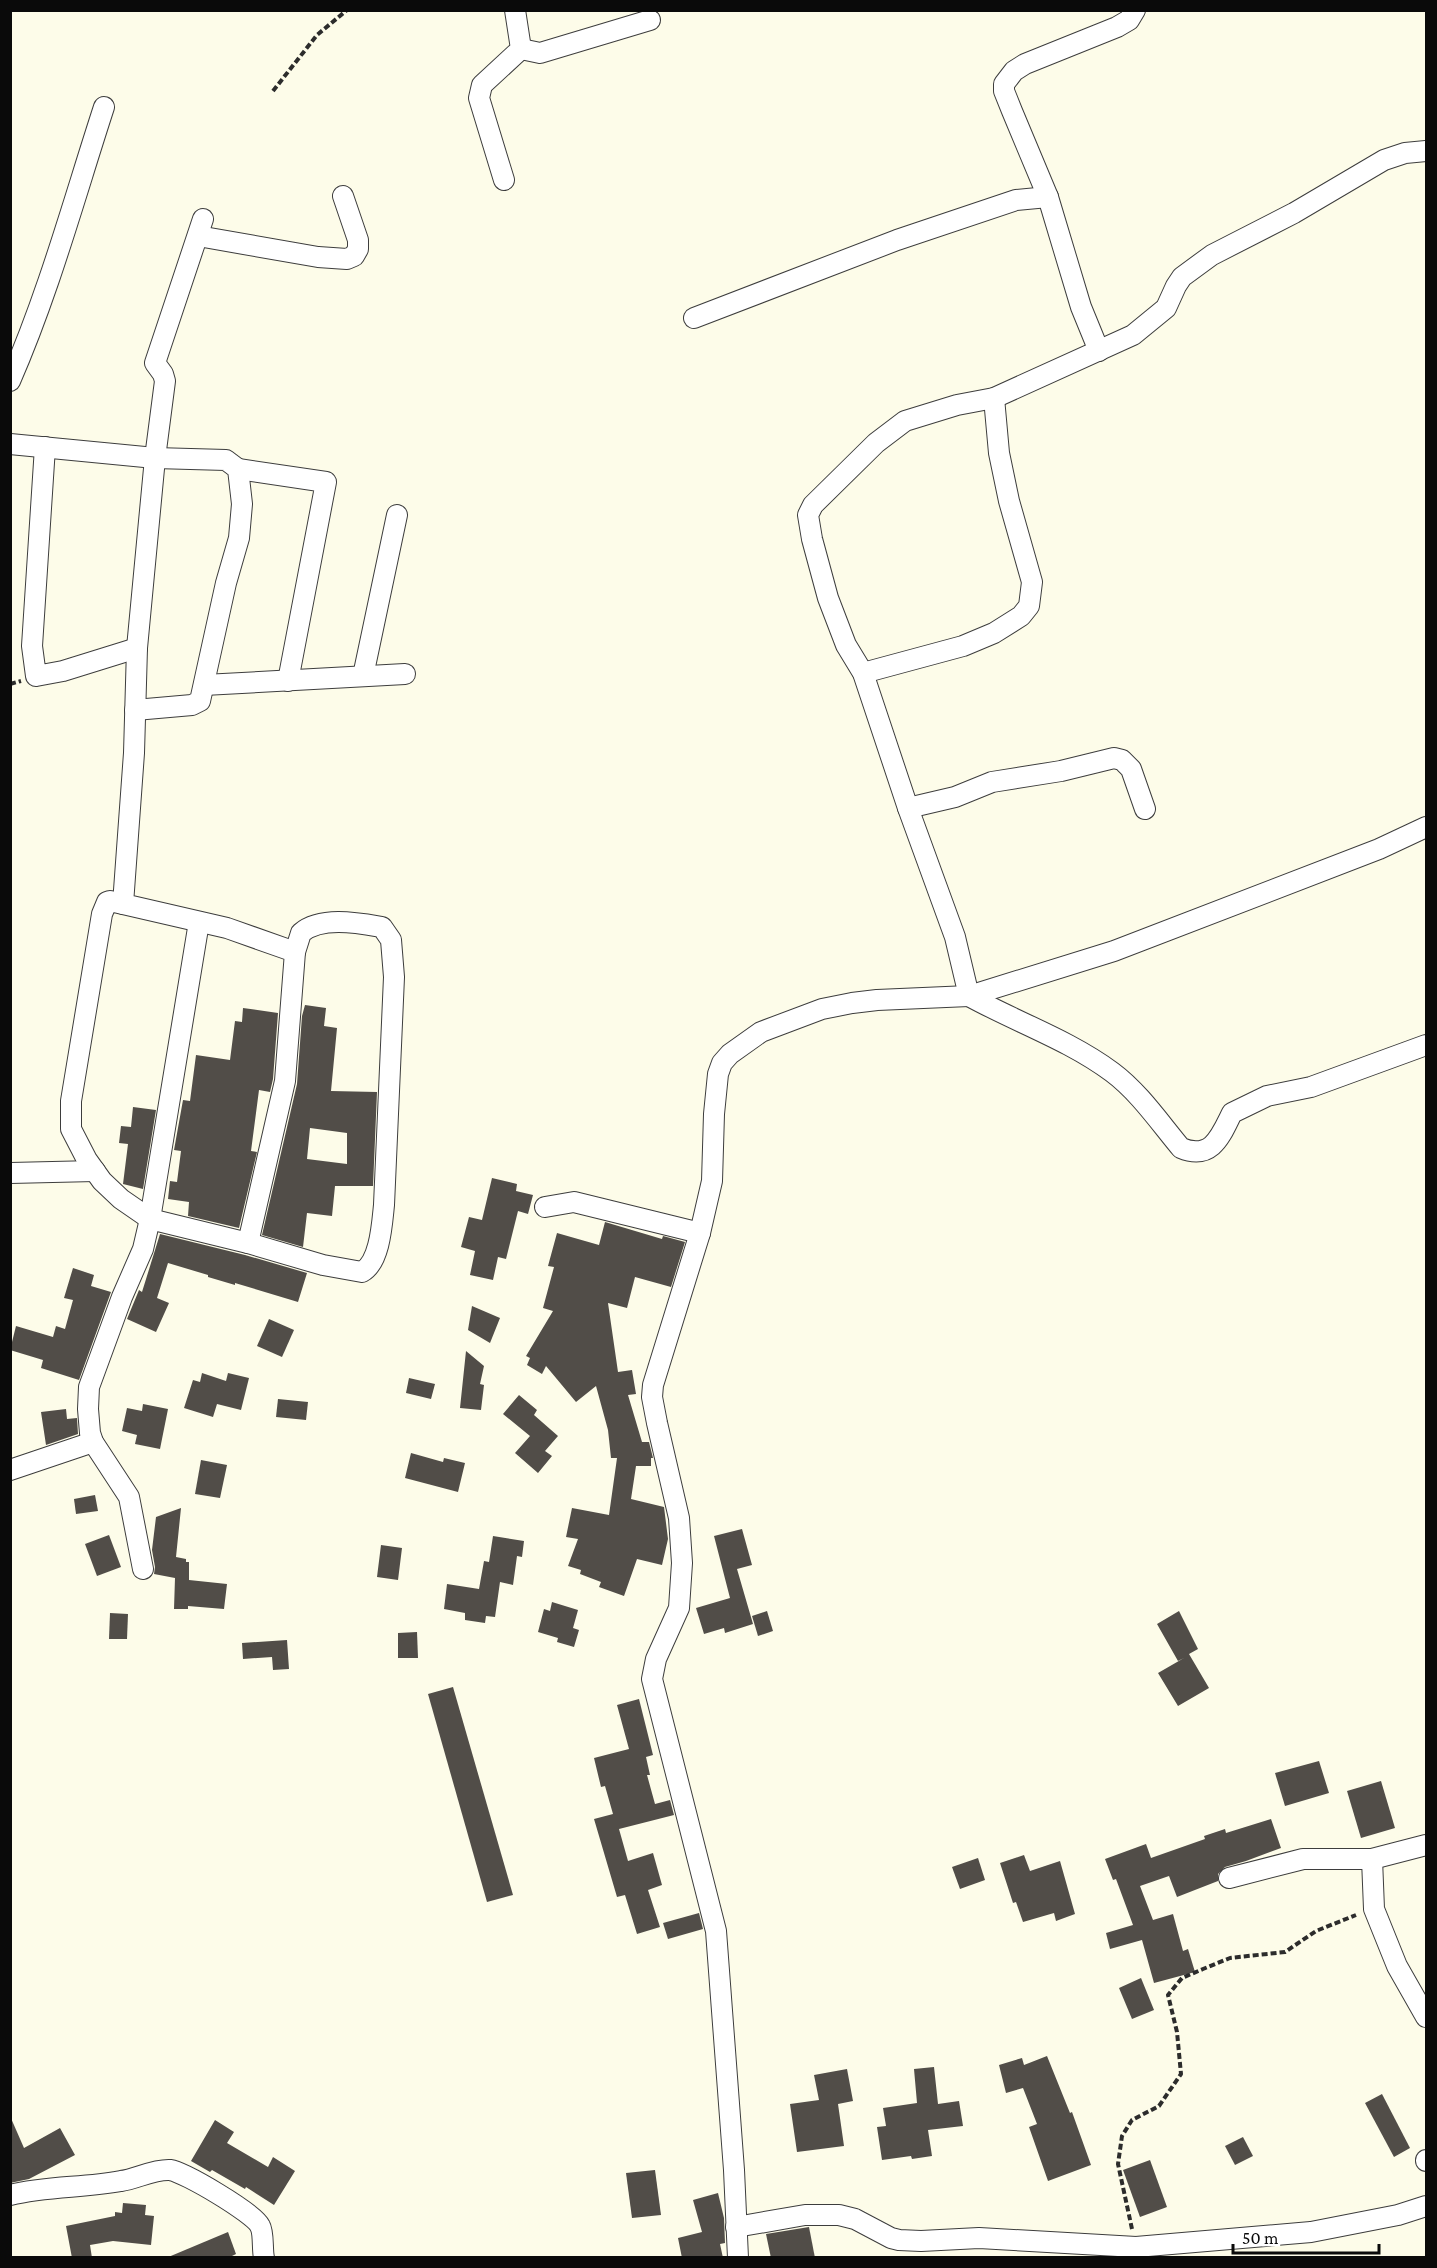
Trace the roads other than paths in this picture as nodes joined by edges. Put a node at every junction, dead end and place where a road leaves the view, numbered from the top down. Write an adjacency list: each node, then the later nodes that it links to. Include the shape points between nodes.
1 (516, 10): 4 (street)
2 (1135, 10): 9 (street, via 1129,20 1117,27 1025,64 1004,84)
3 (650, 20): 4 (street, via 540,53)
4 (521, 49): 7 (street, via 482,85 479,98)
5 (104, 107): 12 (street, via 56,264)
6 (1426, 151): 11 (street, via 1384,160 1212,255 1182,278 1160,314 1133,335)
7 (504, 180)
8 (343, 196): 16 (street, via 358,240 354,256 347,259 318,257 201,228 155,363 165,381)
9 (1048, 197): 10 (street, via 1016,200 897,240); 11 (street, via 1081,307)
10 (694, 318)
11 (1099, 351): 13 (street)
12 (10, 381)
13 (994, 398): 20 (street, via 999,453 1032,582 1029,606 994,633 963,646); 20 (street, via 905,421 876,443 809,510 812,539 828,598 846,645)
14 (10, 444): 15 (street)
15 (45, 447): 16 (street); 19 (street, via 32,646 36,676)
16 (155, 458): 17 (street, via 226,460); 19 (street)
17 (238, 469): 23 (street, via 327,482); 24 (street, via 242,504 239,538)
18 (397, 515): 22 (street)
19 (137, 648): 25 (street)
20 (863, 673): 26 (street)
21 (405, 674): 22 (street)
22 (363, 676): 23 (street)
23 (288, 681): 24 (street)
24 (204, 685): 25 (street, via 200,700 192,705)
25 (135, 710): 29 (street)
26 (908, 808): 27 (street, via 955,797 992,782 1113,758 1131,769); 32 (street, via 955,937)
27 (1145, 810)
28 (1426, 827): 32 (street, via 1379,849 1114,951)
29 (123, 904): 30 (street); 34 (street, via 107,902 102,914 71,1101 71,1129)
30 (199, 922): 31 (street); 37 (street)
31 (295, 952): 39 (street, via 285,1082); 39 (street, via 301,933 327,923 382,927 391,940 394,977 380,1238 371,1264 356,1273)
32 (969, 996): 33 (street, via 1060,1040 1112,1072 1181,1148 1190,1151 1200,1151 1215,1143 1233,1113 1267,1096 1311,1087); 38 (street, via 876,999 822,1009 761,1032 730,1054 718,1074 712,1181)
33 (1426, 1046)
34 (95, 1171): 35 (street); 37 (street, via 121,1199)
35 (10, 1173)
36 (545, 1207): 38 (street, via 574,1202)
37 (150, 1219): 39 (street); 40 (street, via 143,1249 89,1387)
38 (700, 1233): 49 (street, via 653,1385 657,1423 679,1518 682,1563 679,1608 656,1659 652,1679 716,1930)
39 (249, 1243)
40 (93, 1442): 41 (street); 42 (street, via 129,1497)
41 (10, 1470)
42 (143, 1569)
43 (1426, 1845): 44 (street)
44 (1372, 1859): 45 (street, via 1303,1859); 46 (street, via 1374,1909 1396,1966)
45 (1229, 1878)
46 (1426, 2017)
47 (10, 2195): 51 (street, via 123,2181 162,2171 177,2172 256,2220 261,2227)
48 (1426, 2206): 50 (street, via 1311,2232)
49 (736, 2227): 50 (street, via 805,2215 838,2215 899,2240 980,2238); 52 (street)
50 (1113, 2252)
51 (264, 2258)
52 (738, 2258)

